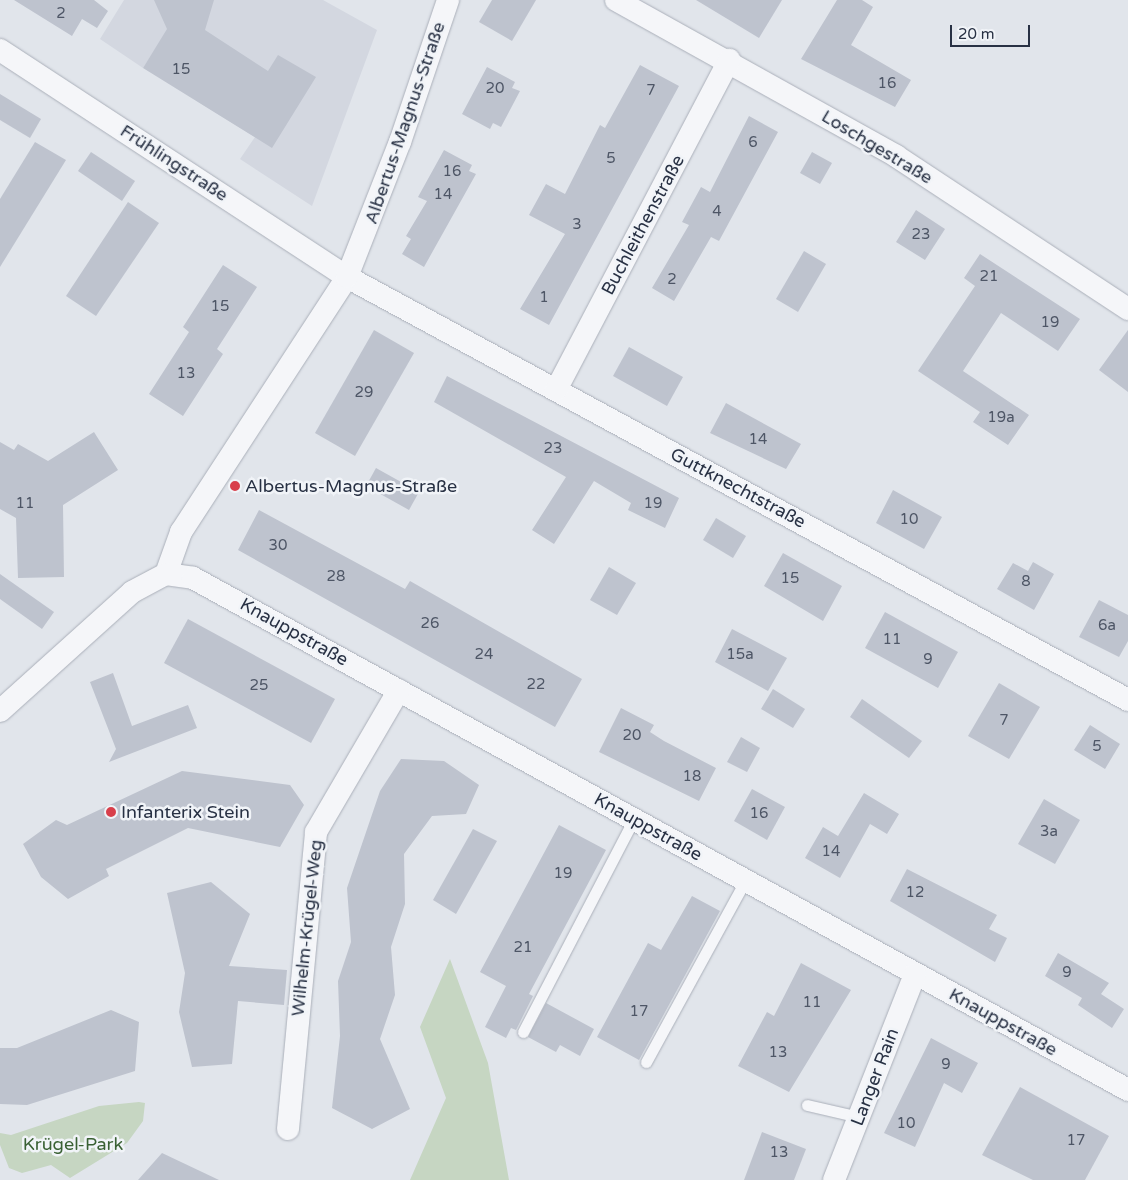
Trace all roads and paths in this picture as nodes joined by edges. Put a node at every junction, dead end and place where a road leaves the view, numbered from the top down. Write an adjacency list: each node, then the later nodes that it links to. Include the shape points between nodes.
1 (448, 0): 5 (street, Albertus-Magnus-Straße, via 400,142)
2 (616, 0): 4 (street, Loschgestraße)
3 (0, 50): 5 (street, Frühlingstraße)
4 (729, 60): 6 (street, Loschgestraße, via 896,156); 7 (street, Buchleithenstraße)
5 (348, 277): 7 (street, Guttknechtstraße); 8 (street, Albertus-Magnus-Straße, via 181,532)
6 (1128, 309)
7 (556, 390): 10 (street, Guttknechtstraße)
8 (166, 574): 9 (street, Knauppstraße, via 180,574 211,586); 11 (street, via 132,592)
9 (400, 690): 12 (street, Knauppstraße); 20 (street, Wilhelm-Krügel-Weg, via 316,832)
10 (1128, 700)
11 (0, 711)
12 (634, 819): 13 (street, Knauppstraße); 15 (lane)
13 (745, 880): 14 (street, Knauppstraße); 16 (lane)
14 (915, 974): 17 (street, Knauppstraße); 19 (street, Langer Rain)
15 (523, 1032)
16 (646, 1062)
17 (1128, 1090)
18 (807, 1105): 19 (lane)
19 (859, 1118): 21 (street, Langer Rain)
20 (288, 1129)
21 (834, 1180)

